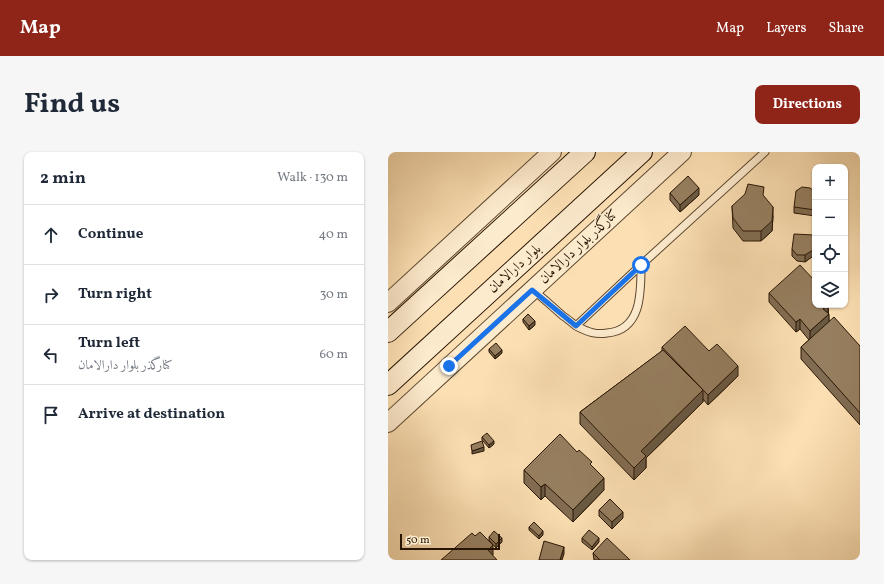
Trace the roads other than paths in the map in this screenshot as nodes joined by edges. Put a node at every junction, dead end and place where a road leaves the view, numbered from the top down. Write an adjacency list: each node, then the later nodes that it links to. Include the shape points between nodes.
1 (552, 152): 8 (street)
2 (585, 152): 10 (main road)
3 (642, 152): 11 (main road, بلوار دارالامان)
4 (682, 152): 7 (street, کنارگذر بلوار دارالامان)
5 (765, 152): 6 (lane)
6 (641, 265): 9 (lane); 9 (lane, via 641,295 636,312 628,325 616,332 599,334 590,333)
7 (532, 290): 9 (lane); 12 (street, کنارگذر بلوار دارالامان)
8 (388, 303)
9 (576, 326)
10 (388, 332)
11 (388, 385)
12 (388, 423)

